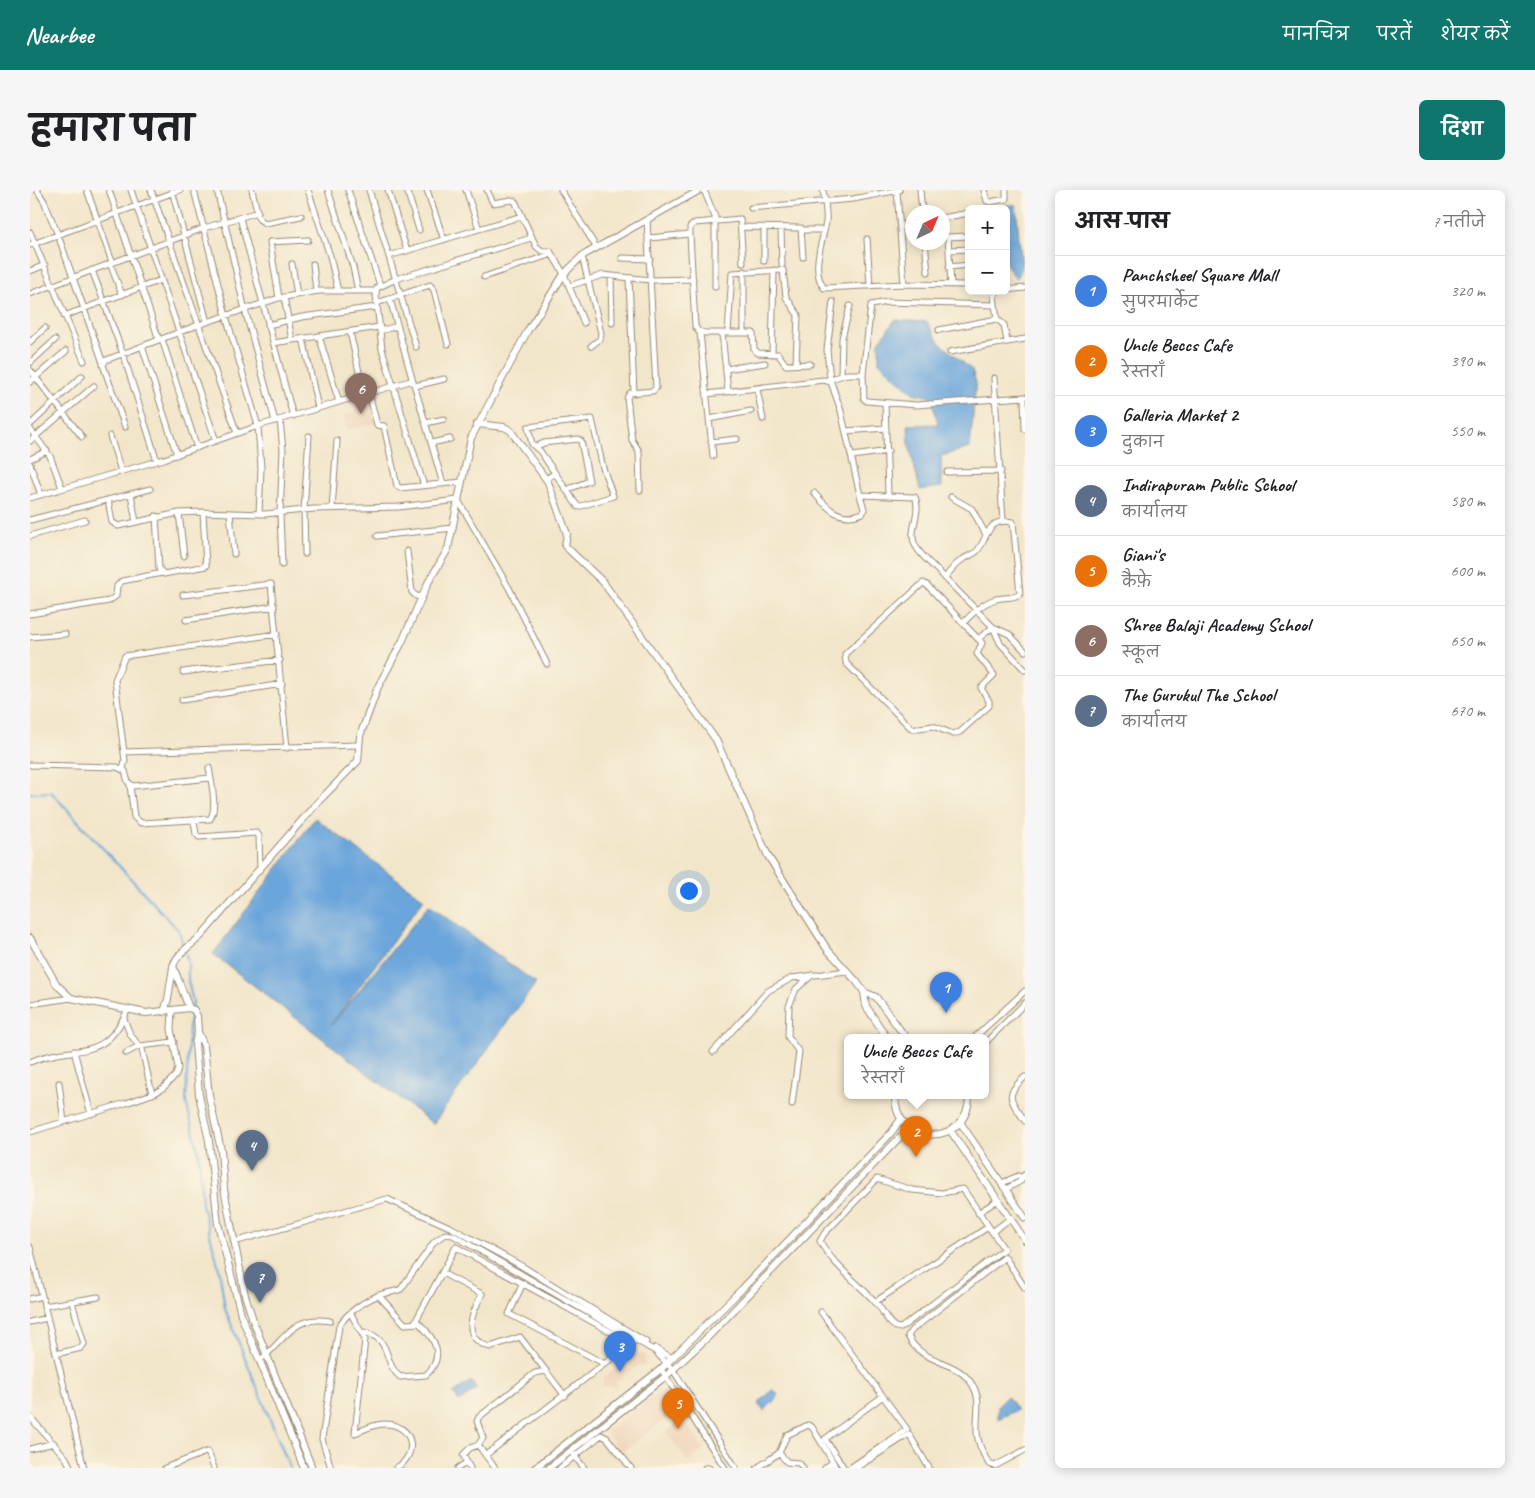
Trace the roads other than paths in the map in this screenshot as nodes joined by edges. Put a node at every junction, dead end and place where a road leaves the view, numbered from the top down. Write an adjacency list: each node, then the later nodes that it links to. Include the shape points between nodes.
1 (36, 190): 54 (street)
2 (86, 190): 41 (street)
3 (109, 190): 34 (street)
4 (130, 190): 31 (street)
5 (151, 190): 28 (street)
6 (180, 190): 26 (street)
7 (194, 190): 45 (street)
8 (217, 190): 42 (street)
9 (252, 190): 33 (street)
10 (308, 190): 115 (street)
11 (328, 190): 116 (street)
12 (348, 190): 104 (street)
13 (369, 190): 74 (street)
14 (388, 190): 71 (street)
15 (407, 190): 49 (street)
16 (427, 190): 61 (street)
17 (466, 190): 48 (street)
18 (487, 190): 37 (street, via 493,203 513,200)
19 (561, 190): 67 (street)
20 (701, 190): 40 (street); 43 (street)
21 (823, 190): 29 (street)
22 (898, 190): 27 (street); 103 (street)
23 (920, 190): 30 (street)
24 (984, 190): 25 (street, via 990,202 1006,199)
25 (1006, 190)
26 (172, 191): 28 (street); 55 (street)
27 (888, 191): 29 (street)
28 (155, 200): 31 (street); 63 (street)
29 (825, 202): 32 (street); 51 (street)
30 (921, 205)
31 (136, 207): 34 (street); 66 (street)
32 (751, 208)
33 (258, 212): 36 (street, via 259,219 265,223); 39 (street)
34 (117, 213): 41 (street); 73 (street)
35 (965, 214): 38 (street)
36 (300, 216)
37 (522, 216): 48 (street); 58 (street)
38 (950, 217)
39 (240, 218): 42 (street); 127 (street)
40 (647, 220): 59 (street); 67 (street)
41 (98, 221): 54 (street); 80 (street)
42 (224, 221): 45 (street); 132 (street)
43 (715, 221): 44 (street, via 740,219); 53 (street, via 692,224); 111 (street)
44 (742, 227): 46 (street); 81 (street)
45 (204, 228): 55 (street); 134 (street)
46 (764, 228): 47 (street); 79 (street)
47 (781, 228): 50 (street, via 798,227); 85 (street)
48 (479, 229): 61 (street)
49 (420, 230)
50 (801, 230): 51 (street); 76 (street)
51 (824, 230): 109 (street, via 818,254 822,286 826,289)
52 (30, 232): 64 (street)
53 (690, 234): 59 (street); 98 (street)
54 (58, 235): 64 (street); 96 (street)
55 (185, 235): 63 (street); 137 (street)
56 (965, 236): 57 (street)
57 (950, 237)
58 (531, 238): 72 (street, via 538,249); 100 (street)
59 (649, 238): 78 (street)
60 (308, 240): 123 (street, via 270,242)
61 (444, 240): 71 (street)
62 (866, 240): 109 (street)
63 (169, 242): 66 (street); 140 (street)
64 (36, 243): 65 (street); 84 (street)
65 (30, 245)
66 (150, 247): 73 (street); 99 (street)
67 (596, 247): 75 (street)
68 (965, 249): 70 (street)
69 (926, 250): 92 (street)
70 (950, 250): 87 (street)
71 (407, 251): 74 (street)
72 (552, 254): 93 (street); 95 (street)
73 (131, 255): 80 (street); 110 (street)
74 (389, 256): 100 (street)
75 (582, 256): 93 (street); 101 (street)
76 (802, 257)
77 (622, 258): 78 (street)
78 (650, 259): 102 (street)
79 (764, 261)
80 (111, 263): 88 (street); 119 (street)
81 (743, 263)
82 (292, 264): 120 (street)
83 (313, 264): 114 (street)
84 (45, 265): 90 (street); 107 (street)
85 (782, 265)
86 (965, 265): 87 (street)
87 (949, 267): 105 (street)
88 (92, 270): 96 (street); 125 (street)
89 (774, 270): 91 (street); 167 (street); 172 (street, via 783,270 786,297 798,315)
90 (30, 271)
91 (744, 271): 149 (street, via 734,271 731,275); 150 (street)
92 (928, 272)
93 (564, 274): 108 (street); 206 (street, via 528,330)
94 (611, 276): 97 (street); 101 (street); 139 (street)
95 (484, 277)
96 (73, 278): 107 (street); 131 (street)
97 (629, 278): 102 (street); 189 (street)
98 (693, 279): 102 (street); 148 (street, via 695,326)
99 (161, 280): 110 (street); 147 (street)
100 (396, 280): 104 (street); 121 (street)
101 (590, 280): 108 (street); 162 (street, via 601,333 600,339)
102 (651, 280): 189 (street, via 656,388)
103 (904, 284): 105 (street); 109 (street)
104 (380, 285): 117 (street)
105 (951, 285): 106 (street)
106 (965, 285)
107 (53, 286): 118 (street); 133 (street)
108 (569, 286): 138 (street)
109 (870, 286)
110 (142, 287): 119 (street); 155 (street)
111 (715, 287)
112 (1025, 288): 113 (street)
113 (1010, 290)
114 (316, 291): 115 (street); 120 (street)
115 (338, 291): 116 (street)
116 (358, 291): 117 (street)
117 (376, 291): 128 (street)
118 (30, 294)
119 (122, 295): 125 (street)
120 (297, 295): 123 (street)
121 (400, 295): 124 (street); 160 (street, via 427,285 432,287); 163 (street)
122 (995, 295): 129 (street)
123 (282, 298): 127 (street); 136 (street)
124 (390, 299): 128 (street); 142 (street)
125 (104, 301): 131 (street); 166 (street)
126 (833, 302): 182 (street, via 827,350)
127 (262, 304): 132 (street); 141 (street)
128 (377, 305): 136 (street); 144 (street)
129 (994, 305): 135 (street); 176 (street, via 874,303 870,308)
130 (850, 306): 177 (street, via 842,338)
131 (84, 309): 133 (street); 170 (street)
132 (245, 310): 134 (street); 204 (street)
133 (64, 316): 168 (street)
134 (226, 316): 137 (street); 208 (street)
135 (996, 319): 145 (street); 158 (street, via 1004,325)
136 (288, 320): 141 (street); 156 (street)
137 (207, 322): 140 (street)
138 (584, 323)
139 (612, 323)
140 (198, 325): 147 (street); 214 (street)
141 (268, 325): 159 (street)
142 (397, 326): 144 (street); 184 (street)
143 (45, 328): 157 (street)
144 (380, 329): 146 (street); 186 (street)
145 (939, 330)
146 (350, 332): 151 (street); 190 (street)
147 (180, 333): 155 (street); 222 (street)
148 (700, 333): 149 (street); 191 (street)
149 (725, 333): 150 (street); 174 (street)
150 (744, 333): 167 (street, via 753,333 754,349 758,353)
151 (319, 336): 152 (street); 195 (street)
152 (303, 338): 156 (street); 197 (street)
153 (1025, 339): 158 (street)
154 (55, 340): 169 (street)
155 (161, 340): 161 (street); 227 (street)
156 (292, 340): 159 (street)
157 (30, 342)
158 (1007, 342): 165 (street)
159 (273, 343): 200 (street)
160 (448, 344)
161 (142, 346): 166 (street); 230 (street)
162 (591, 346)
163 (416, 347)
164 (66, 351): 179 (street)
165 (950, 352)
166 (123, 354): 170 (street); 234 (street)
167 (772, 354): 172 (street, via 780,355 786,365)
168 (84, 362)
169 (30, 363)
170 (103, 363): 209 (street)
171 (764, 363): 174 (street)
172 (796, 364): 173 (street)
173 (810, 364)
174 (726, 369): 188 (street)
175 (30, 370): 179 (street)
176 (863, 374): 177 (street); 196 (street, via 864,399)
177 (841, 375): 182 (street)
178 (82, 376): 194 (street)
179 (35, 377): 183 (street); 194 (street)
180 (994, 378): 193 (street)
181 (444, 379): 184 (street)
182 (828, 379): 187 (street); 213 (street, via 834,387)
183 (30, 382)
184 (414, 384): 186 (street); 205 (street)
185 (94, 386): 199 (street)
186 (393, 386): 190 (street); 243 (street)
187 (756, 389): 188 (street); 203 (street)
188 (728, 392): 191 (street)
189 (634, 393): 247 (street, via 627,398 632,440 639,451)
190 (367, 394): 195 (street); 243 (street, via 377,425 384,426 397,486)
191 (707, 394): 202 (street)
192 (1025, 397): 193 (street); 212 (street)
193 (997, 399): 196 (street, via 916,405); 236 (street)
194 (54, 402): 199 (street); 207 (street)
195 (339, 402): 197 (street)
196 (885, 403): 210 (street)
197 (318, 408): 200 (street)
198 (751, 411): 202 (street)
199 (63, 412): 217 (street); 218 (street)
200 (293, 416): 204 (street)
201 (444, 419): 205 (street)
202 (709, 419): 224 (street)
203 (763, 420)
204 (277, 421): 208 (street); 263 (street, via 283,450)
205 (426, 423): 225 (street)
206 (477, 424): 240 (street, via 508,428); 241 (street, via 467,452)
207 (30, 425)
208 (258, 426): 214 (street); 262 (street, via 261,468)
209 (125, 427)
210 (886, 428): 213 (street); 229 (street)
211 (30, 429): 217 (street)
212 (1025, 429)
213 (846, 431): 232 (street)
214 (237, 434): 222 (street)
215 (110, 436): 237 (street)
216 (309, 436): 258 (street)
217 (36, 437): 221 (street); 228 (street)
218 (82, 437)
219 (450, 439): 225 (street)
220 (736, 439): 224 (street)
221 (30, 441)
222 (216, 441): 227 (street)
223 (337, 441): 257 (street)
224 (711, 442): 231 (street)
225 (431, 444): 242 (street)
226 (536, 447): 239 (street); 246 (street, via 544,443 581,441 589,481); 246 (street, via 532,444 528,427 592,419 613,496 578,507)
227 (197, 448): 230 (street)
228 (47, 450): 233 (street); 244 (street)
229 (888, 451): 232 (street); 251 (street)
230 (177, 455): 234 (street)
231 (713, 456)
232 (852, 456): 250 (street)
233 (30, 459)
234 (157, 461): 237 (street)
235 (30, 464): 252 (street)
236 (1001, 471): 238 (street); 267 (street)
237 (121, 472): 244 (street)
238 (947, 472)
239 (555, 473): 240 (street); 246 (street)
240 (546, 479): 311 (street, via 567,534 565,546 603,582 716,740 768,856 827,949)
241 (462, 482): 242 (street); 256 (street)
242 (443, 484): 243 (street)
243 (424, 486)
244 (62, 488): 252 (street)
245 (150, 489): 249 (street)
246 (566, 490)
247 (640, 490)
248 (814, 493): 250 (street, via 832,513 845,516 863,513)
249 (131, 494): 255 (street); 268 (street)
250 (860, 494): 251 (street)
251 (888, 494): 279 (street, via 915,497 915,545)
252 (41, 495): 254 (street)
253 (951, 497): 270 (street, via 972,509)
254 (30, 498)
255 (108, 500): 265 (street); 268 (street, via 114,525)
256 (458, 500): 257 (street); 269 (street); 294 (street, via 509,588)
257 (332, 509): 258 (street)
258 (304, 510): 263 (street); 275 (street)
259 (203, 512): 260 (street); 261 (street); 278 (street, via 206,566)
260 (179, 513): 264 (street); 276 (street)
261 (230, 513): 262 (street); 274 (street)
262 (259, 514): 263 (street)
263 (280, 514): 277 (street)
264 (156, 516): 268 (street); 278 (street)
265 (30, 520)
266 (86, 520): 271 (street)
267 (1003, 521): 270 (street); 283 (street, via 1014,525 1020,594 995,600)
268 (136, 522)
269 (452, 528): 272 (street); 281 (street, via 448,549)
270 (985, 533): 279 (street, via 979,548 960,561)
271 (30, 536)
272 (377, 536)
273 (407, 551): 281 (street, via 412,592)
274 (234, 554)
275 (305, 554)
276 (184, 556)
277 (282, 565)
278 (162, 573): 284 (street, via 118,582 116,596 109,601)
279 (945, 578): 283 (street)
280 (183, 595): 282 (street, via 271,584)
281 (422, 597): 299 (street, via 378,687)
282 (274, 606): 285 (street); 289 (street)
283 (976, 610): 286 (street); 287 (street)
284 (30, 614)
285 (186, 620)
286 (963, 623): 291 (street); 291 (street, via 923,583 846,654 846,663 912,729 933,726 954,734 990,704 981,688 994,675 978,658 983,645)
287 (993, 627): 291 (street); 292 (street, via 1010,634); 295 (street, via 1000,643)
288 (65, 634): 290 (street)
289 (277, 634): 293 (street); 301 (street, via 125,656 115,680)
290 (30, 638)
291 (978, 639)
292 (1025, 651)
293 (280, 660): 296 (street); 297 (street)
294 (547, 664)
295 (1025, 670)
296 (183, 672)
297 (282, 684): 298 (street); 300 (street)
298 (182, 700)
299 (358, 745): 300 (street); 308 (street, via 358,762)
300 (288, 748): 301 (street)
301 (124, 752): 304 (street)
302 (30, 766): 304 (street, via 112,766)
303 (208, 768): 305 (street)
304 (123, 769): 306 (street)
305 (210, 778): 306 (street); 307 (street, via 212,816)
306 (130, 785): 307 (street, via 134,817 138,821)
307 (194, 822): 308 (street, via 196,834 200,837 257,833 260,836)
308 (260, 868): 310 (street, via 178,955)
309 (30, 938): 315 (street, via 56,985)
310 (173, 966): 318 (street); 320 (street)
311 (847, 971): 312 (street); 314 (street)
312 (812, 975): 331 (street, via 792,978 768,991); 339 (street, via 796,989 789,1006 788,1037 799,1052)
313 (1025, 991): 326 (street)
314 (864, 992): 324 (street, via 866,1006); 325 (street, via 876,997)
315 (71, 998): 317 (street); 319 (street)
316 (1025, 1003): 327 (street)
317 (30, 1004)
318 (191, 1009): 321 (street); 323 (street)
319 (127, 1011): 320 (street); 322 (street)
320 (164, 1012): 321 (street)
321 (172, 1012): 328 (street)
322 (124, 1018): 329 (street); 330 (street, via 103,1045)
323 (198, 1032): 361 (street, via 204,1046 209,1096 220,1143); 386 (street, via 195,1043 197,1076 209,1141 218,1224 242,1318)
324 (885, 1034)
325 (903, 1034)
326 (978, 1034)
327 (989, 1039)
328 (174, 1042): 329 (street); 336 (street, via 178,1060 176,1075)
329 (140, 1047): 332 (street); 336 (street)
330 (74, 1051): 333 (street); 340 (street)
331 (712, 1052)
332 (126, 1053)
333 (30, 1062)
334 (1025, 1077): 342 (street, via 1010,1093 1010,1098)
335 (59, 1083): 343 (street)
336 (152, 1094): 340 (street)
337 (895, 1099): 341 (street)
338 (969, 1099): 344 (street)
339 (792, 1104)
340 (91, 1114): 343 (street)
341 (901, 1119): 345 (street); 354 (street)
342 (1025, 1121)
343 (64, 1122): 347 (street)
344 (960, 1122): 346 (street); 349 (street)
345 (911, 1128): 346 (street, via 933,1135); 352 (street)
346 (950, 1130): 351 (street)
347 (30, 1132)
348 (1024, 1176): 349 (street); 350 (street)
349 (1002, 1183): 350 (street)
350 (1006, 1190): 357 (street)
351 (998, 1200): 353 (street); 356 (street)
352 (834, 1207): 355 (street); 358 (street)
353 (978, 1212): 355 (street, via 963,1189 942,1193 912,1190 877,1179); 359 (street)
354 (814, 1213): 358 (street); 385 (street)
355 (842, 1215): 373 (street, via 820,1241)
356 (1011, 1218): 359 (street); 360 (street)
357 (1025, 1218)
358 (821, 1220): 389 (street)
359 (990, 1229): 373 (street); 373 (street, via 1004,1249 905,1326 896,1328)
360 (1025, 1240)
361 (234, 1242): 384 (street, via 245,1295); 385 (street, via 387,1199 452,1228 512,1261)
362 (30, 1251): 364 (street)
363 (442, 1273): 366 (street, via 456,1247); 380 (street); 390 (street, via 482,1294 470,1318 478,1342 490,1347 520,1337)
364 (37, 1278): 365 (street); 369 (street)
365 (30, 1279)
366 (523, 1283): 382 (street); 387 (street, via 509,1314)
367 (1025, 1288): 399 (street, via 1005,1257 908,1336 924,1355 953,1367 970,1380 979,1400 978,1441 988,1464 995,1466)
368 (378, 1295): 376 (street); 380 (street, via 405,1324 408,1326); 382 (street, via 401,1289 434,1242 445,1234 453,1235)
369 (42, 1296): 371 (street); 374 (street)
370 (98, 1297): 372 (street)
371 (30, 1299)
372 (72, 1302): 374 (street); 383 (street, via 84,1344 81,1348)
373 (875, 1302)
374 (44, 1306): 377 (street)
375 (821, 1312): 393 (street)
376 (351, 1314): 381 (street); 413 (street, via 343,1320 338,1331 322,1439)
377 (47, 1318): 379 (street); 383 (street)
378 (330, 1321): 384 (street, via 304,1321)
379 (30, 1322)
380 (415, 1322): 381 (street, via 425,1329 437,1348 435,1364 422,1376 400,1376 390,1366 388,1350 383,1344 372,1334)
381 (363, 1332): 414 (street, via 365,1345 355,1433 384,1423 405,1431 409,1437 410,1454 407,1461)
382 (633, 1342): 385 (street); 387 (street)
383 (56, 1354): 408 (street)
384 (267, 1355): 386 (street); 412 (street)
385 (670, 1360): 388 (street); 389 (street)
386 (259, 1361): 411 (street)
387 (605, 1364): 392 (street)
388 (661, 1368): 391 (street); 417 (street)
389 (673, 1370): 391 (street); 398 (street)
390 (546, 1371): 392 (street); 396 (street, via 535,1373 479,1417 477,1421 483,1438)
391 (666, 1376): 402 (street); 403 (street)
392 (565, 1396): 401 (street)
393 (883, 1396): 429 (street, via 825,1439); 430 (street, via 907,1429)
394 (30, 1416): 395 (street)
395 (54, 1443): 397 (street); 407 (street)
396 (478, 1444): 401 (street); 406 (street, via 463,1455)
397 (30, 1448)
398 (724, 1449): 403 (street); 423 (street)
399 (1025, 1450)
400 (779, 1453): 404 (street); 405 (street, via 787,1435 808,1425); 424 (street)
401 (486, 1454): 416 (street)
402 (572, 1454): 418 (street); 419 (street); 420 (street); 421 (street, via 598,1436 605,1436)
403 (716, 1455): 422 (street)
404 (787, 1462): 425 (street); 426 (street, via 799,1463)
405 (833, 1462): 427 (street); 428 (street)
406 (468, 1466): 415 (street)
407 (71, 1468)
408 (84, 1468)
409 (164, 1468): 410 (street, via 206,1452)
410 (214, 1468)
411 (304, 1468)
412 (312, 1468)
413 (331, 1468)
414 (396, 1468)
415 (458, 1468)
416 (495, 1468)
417 (534, 1468)
418 (549, 1468)
419 (560, 1468)
420 (584, 1468)
421 (632, 1468)
422 (725, 1468)
423 (736, 1468)
424 (757, 1468)
425 (791, 1468)
426 (803, 1468)
427 (825, 1468)
428 (836, 1468)
429 (844, 1468)
430 (850, 1468)
431 (856, 1468): 432 (street, via 909,1434)
432 (929, 1468)

